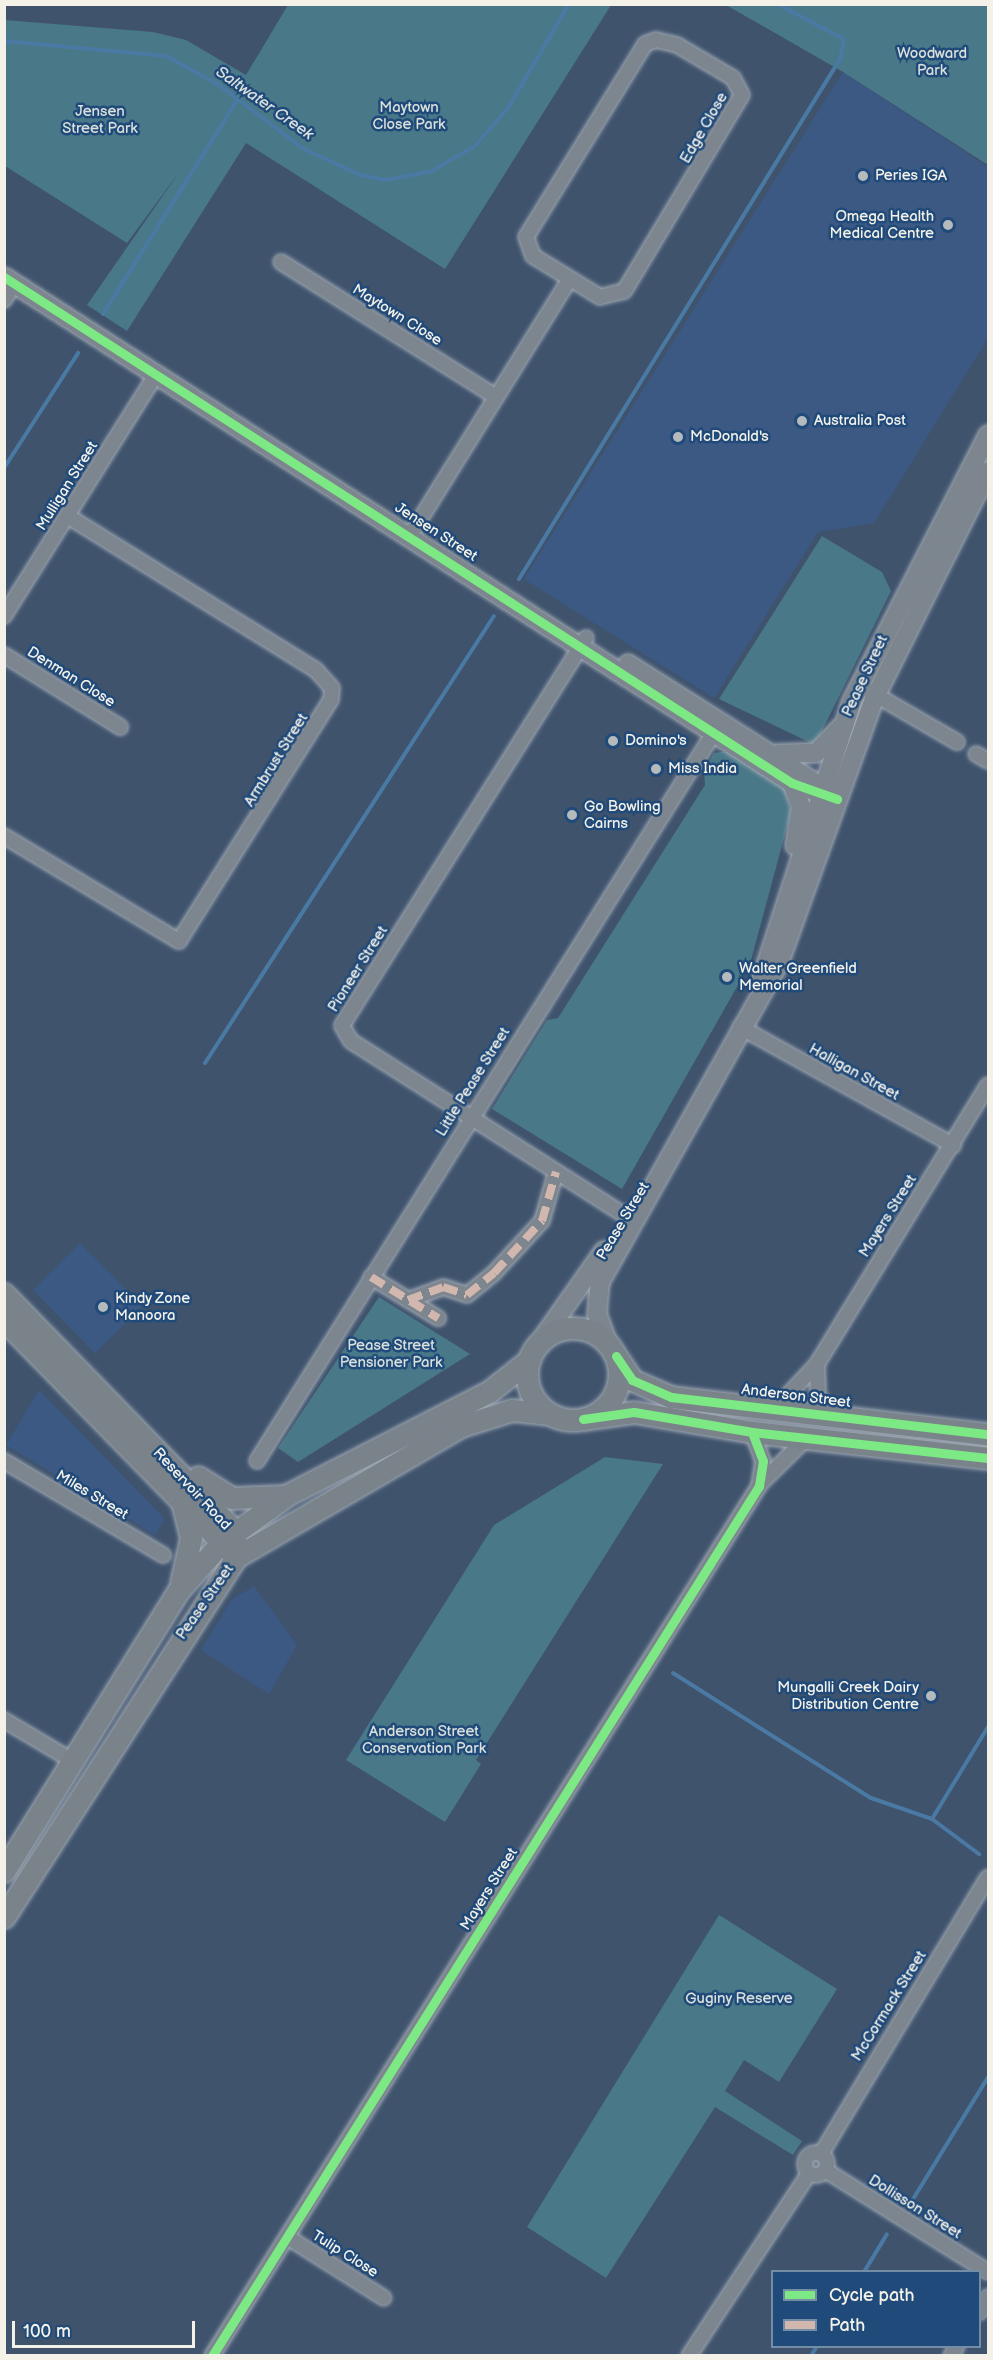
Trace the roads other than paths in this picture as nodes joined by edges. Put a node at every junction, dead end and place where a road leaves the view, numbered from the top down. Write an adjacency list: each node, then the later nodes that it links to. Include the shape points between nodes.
1 (281, 262): 6 (street, Maytown Close)
2 (10, 280): 4 (street); 5 (street, Jensen Street)
3 (569, 280): 3 (street, Edge Close, via 533,256 526,237 645,44 667,40 733,78 740,86 740,104 624,291 600,297); 6 (street)
4 (4, 300)
5 (157, 373): 9 (street, Mulligan Street); 10 (street, Jensen Street)
6 (496, 397): 10 (street)
7 (988, 435): 14 (street, Pease Street)
8 (988, 471): 15 (street, Pease Street)
9 (68, 516): 11 (street, Mulligan Street); 23 (street, Armbrust Street, via 316,670 332,688 331,700 178,941)
10 (411, 534): 12 (street, Jensen Street)
11 (4, 616)
12 (583, 643): 18 (street, Jensen Street); 28 (street, Pioneer Street, via 342,1026 351,1041)
13 (4, 655): 17 (street, Denman Close)
14 (859, 686): 15 (street); 16 (street, Pease Street)
15 (876, 695): 19 (street); 22 (street, Pease Street)
16 (843, 723): 20 (street, via 831,743 816,753 799,757); 22 (street, Pease Street)
17 (120, 728)
18 (717, 728): 20 (street, Jensen Street); 21 (street, Jensen Street); 28 (street, Little Pease Street)
19 (957, 742)
20 (773, 753): 22 (street, Jensen Street)
21 (792, 783): 22 (street, Jensen Street); 24 (street, via 801,814)
22 (828, 794): 24 (street, Pease Street); 25 (street, Pease Street, via 779,963)
23 (4, 836)
24 (788, 889): 25 (street, Pease Street)
25 (756, 1000): 26 (street, Pease Street)
26 (740, 1027): 29 (street, Halligan Street); 31 (street, Pease Street)
27 (988, 1085): 29 (street, Mayers Street)
28 (470, 1117): 30 (street, Pioneer Street); 32 (street, Little Pease Street)
29 (953, 1145): 40 (street, Mayers Street)
30 (556, 1172): 31 (street, Pioneer Street); 34 (street, via 542,1221 494,1273 467,1294 443,1287)
31 (630, 1219): 37 (street, Pease Street); 38 (street, Pease Street, via 597,1291 598,1320)
32 (371, 1277): 34 (street); 51 (street, Little Pease Street)
33 (4, 1294): 41 (main road, Reservoir Road)
34 (408, 1300): 35 (street)
35 (438, 1318)
36 (4, 1320): 54 (main road, Reservoir Road)
37 (542, 1339): 38 (main road, via 576,1328); 39 (main road)
38 (612, 1350): 42 (main road, Anderson Street, via 632,1380 663,1395); 45 (main road, via 619,1379 615,1395 599,1413)
39 (528, 1361): 43 (main road, via 530,1392); 53 (main road, Pease Street, via 490,1391)
40 (817, 1364): 42 (street, Mayers Street); 44 (street, via 818,1396)
41 (113, 1406): 53 (main road, via 150,1427 215,1492 239,1499); 55 (main road, Reservoir Road)
42 (775, 1409): 44 (main road, Anderson Street)
43 (550, 1414): 45 (main road); 55 (main road, Pease Street, via 512,1410 461,1426)
44 (834, 1416): 47 (main road, Anderson Street)
45 (583, 1419): 46 (main road, via 634,1412)
46 (752, 1432): 48 (main road); 52 (street, Mayers Street, via 763,1461)
47 (988, 1434)
48 (809, 1437): 49 (main road); 52 (street, Mayers Street)
49 (988, 1458)
50 (4, 1461): 56 (street, Miles Street)
51 (257, 1461)
52 (759, 1486): 68 (street, Mayers Street)
53 (287, 1496): 55 (main road, Pease Street)
54 (179, 1500): 55 (main road, Reservoir Road); 57 (main road, via 191,1538)
55 (230, 1544): 57 (main road, Pease Street); 60 (main road, Pease Street)
56 (164, 1555)
57 (179, 1590): 59 (main road, Pease Street)
58 (4, 1720): 59 (street)
59 (73, 1761): 61 (main road, Pease Street)
60 (66, 1821): 63 (street, via 35,1851); 64 (main road, Pease Street)
61 (4, 1870)
62 (988, 1877): 65 (street, McCormack Street)
63 (4, 1900)
64 (4, 1917)
65 (821, 2154): 66 (street); 67 (street, McCormack Street, via 806,2158)
66 (825, 2170): 67 (street); 69 (street, Dollisson Street)
67 (809, 2173): 72 (street)
68 (289, 2238): 70 (street, Tulip Close); 71 (street, Mayers Street)
69 (988, 2272)
70 (384, 2298)
71 (212, 2355)
72 (689, 2355)

